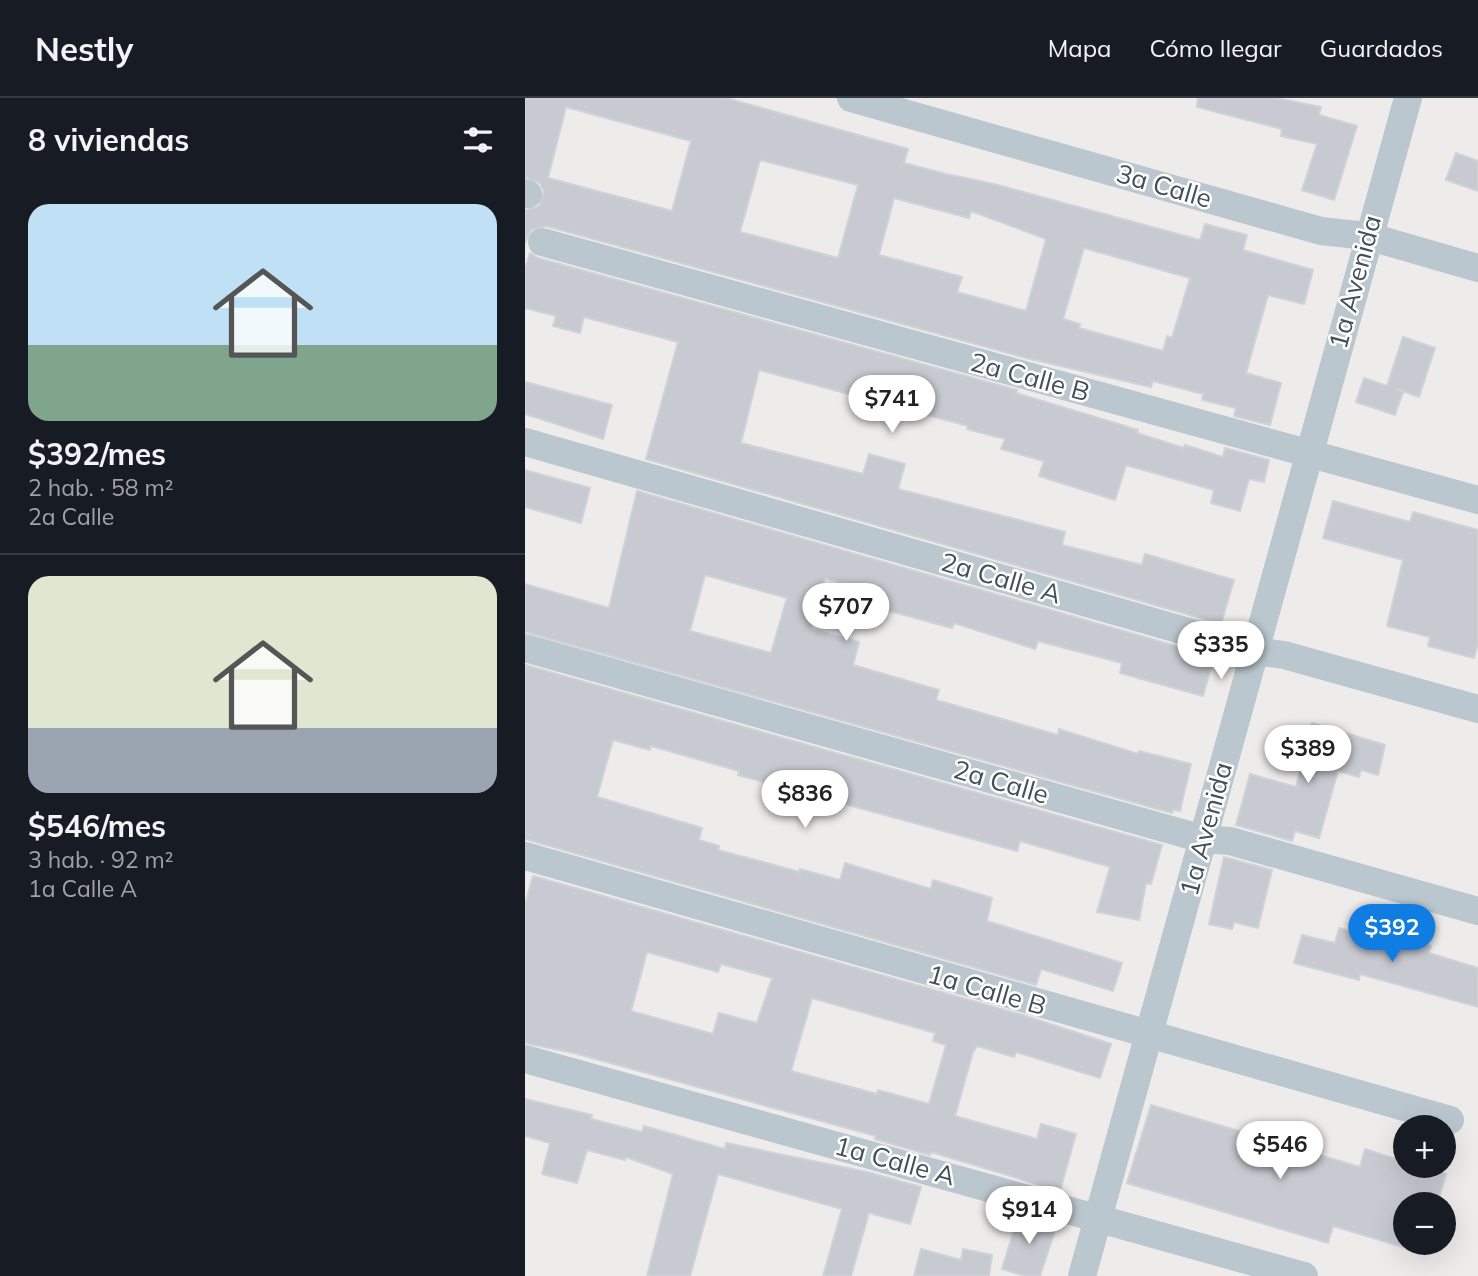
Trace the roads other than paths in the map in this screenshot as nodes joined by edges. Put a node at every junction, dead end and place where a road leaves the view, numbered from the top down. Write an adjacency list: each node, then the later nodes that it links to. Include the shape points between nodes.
1 (851, 98): 3 (street, 3a Calle, via 1321,231)
2 (1408, 98): 3 (street, 1a Avenida)
3 (1367, 236): 5 (street, 3a Calle); 7 (street, 1a Avenida)
4 (542, 242): 7 (street, 2a Calle B)
5 (1478, 268)
6 (525, 442): 10 (street, 2a Calle A)
7 (1309, 454): 8 (street, 2a Calle B); 10 (street, 1a Avenida)
8 (1478, 500)
9 (525, 648): 12 (street, 2a Calle)
10 (1255, 651): 11 (street, 2a Calle A); 12 (street, 1a Avenida)
11 (1478, 709)
12 (1203, 839): 14 (street, 2a Calle, via 1230,841); 15 (street, 1a Avenida)
13 (525, 856): 15 (street, 1a Calle B)
14 (1478, 911)
15 (1150, 1037): 17 (street, 1a Calle B); 18 (street, 1a Avenida)
16 (525, 1059): 18 (street, 1a Calle A)
17 (1432, 1115)
18 (1096, 1216): 19 (street, 1a Avenida); 20 (street, 1a Calle A)
19 (1082, 1276)
20 (1304, 1276)

